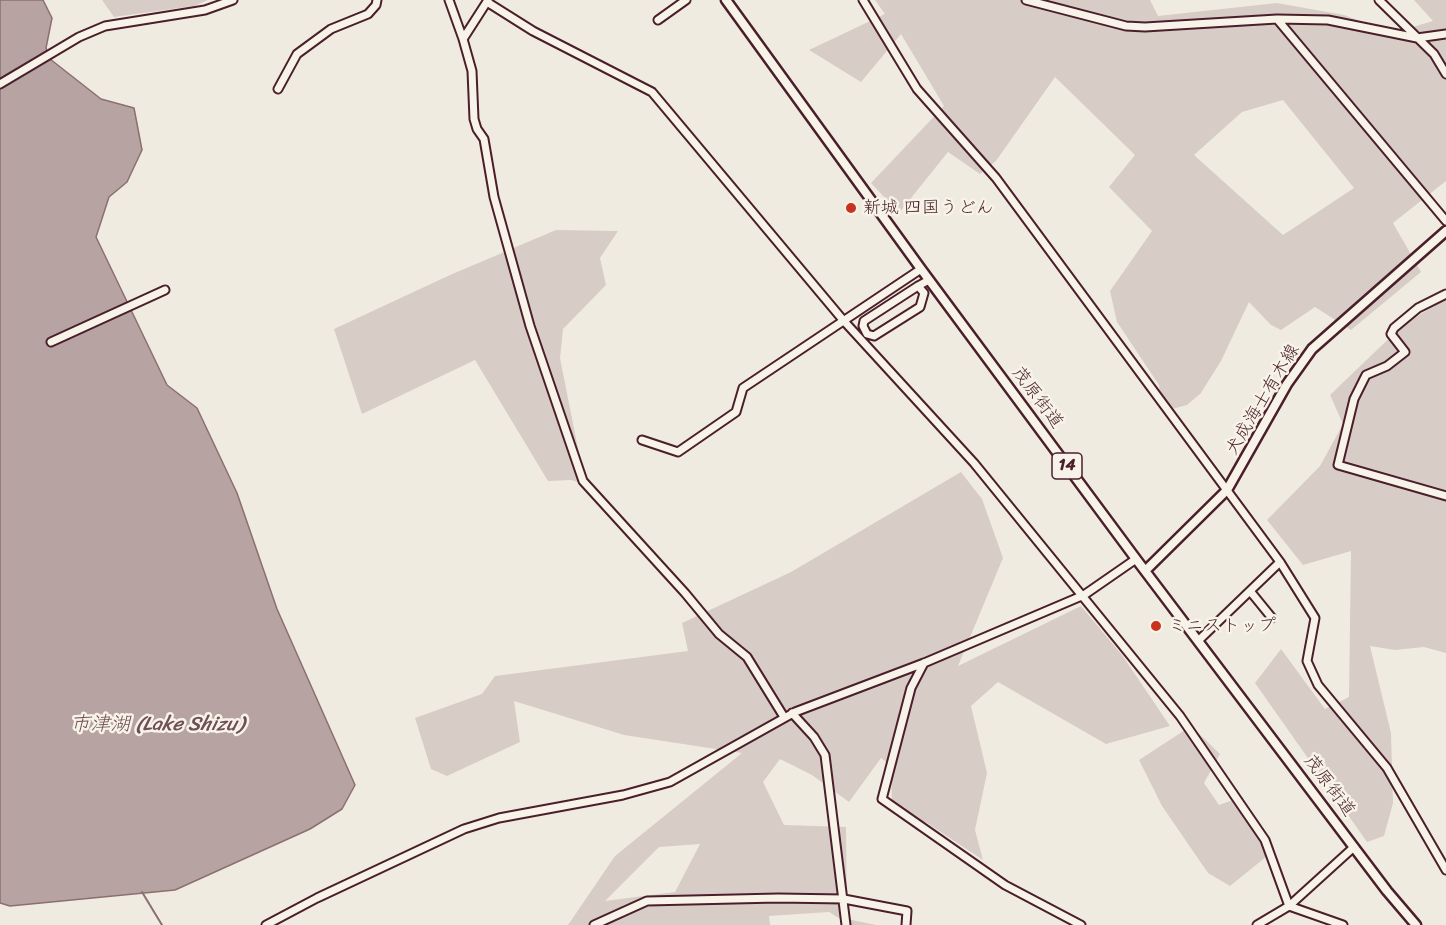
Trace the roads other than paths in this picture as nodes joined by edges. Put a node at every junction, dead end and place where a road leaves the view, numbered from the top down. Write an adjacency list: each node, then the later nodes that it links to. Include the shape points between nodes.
1 (233, 0): 16 (street, via 205,10 105,26)
2 (377, 0): 17 (street, via 368,14 331,29 297,54)
3 (449, 0): 14 (street)
4 (686, 0): 11 (street)
5 (726, 0): 20 (main road, 茂原街道 / 14)
6 (863, 0): 28 (street, via 927,102 996,178)
7 (1026, 0): 10 (street, via 1126,26)
8 (1379, 0): 13 (street)
9 (488, 1): 14 (street); 25 (street, via 533,31 652,92)
10 (1277, 19): 13 (street, via 1328,20); 18 (street)
11 (658, 20)
12 (1446, 34): 13 (street)
13 (1417, 38): 15 (street, via 1434,54)
14 (463, 39): 38 (street, via 472,71 474,119 489,158 494,196 530,326 583,481 719,634 747,657)
15 (1446, 74)
16 (0, 84)
17 (278, 89)
18 (1446, 221)
19 (1446, 231): 28 (main road, 犬成海士有木線, via 1343,320 1300,363)
20 (921, 269): 21 (main road, 茂原街道 / 14); 25 (street)
21 (929, 280): 22 (street); 30 (main road, 茂原街道 / 14)
22 (918, 286): 22 (street, via 864,321 867,334 874,336 920,307 924,293)
23 (161, 292): 26 (street)
24 (1446, 294): 29 (street, via 1418,308 1394,328 1391,334 1404,352 1387,366 1366,375 1354,399 1338,465)
25 (843, 320): 27 (street, via 743,388 736,412 678,452); 34 (street, via 974,463)
26 (51, 342)
27 (642, 440)
28 (1227, 490): 31 (street); 32 (main road, 犬成海士有木線)
29 (1446, 495)
30 (1136, 559): 32 (main road, 茂原街道 / 14); 34 (street)
31 (1280, 562): 33 (street); 40 (street, via 1315,618 1307,661 1318,685 1387,768)
32 (1145, 571): 36 (main road, 茂原街道 / 14)
33 (1250, 591): 35 (street); 36 (street)
34 (1084, 595): 37 (street); 42 (street, via 1180,716 1266,840)
35 (1272, 618)
36 (1199, 640): 39 (main road, 茂原街道 / 14)
37 (924, 663): 38 (street); 47 (street, via 911,688 882,799 1005,885)
38 (788, 715): 41 (street, via 814,737 825,755); 43 (street, via 670,782 464,829)
39 (1354, 847): 42 (street); 50 (main road, 茂原街道 / 14)
40 (1446, 870)
41 (844, 899): 44 (street, via 647,901); 45 (street); 46 (street, via 907,911)
42 (1289, 906): 48 (street); 49 (street)
43 (266, 925)
44 (594, 925)
45 (846, 925)
46 (906, 925)
47 (1081, 925)
48 (1257, 925)
49 (1343, 925)
50 (1416, 925)

